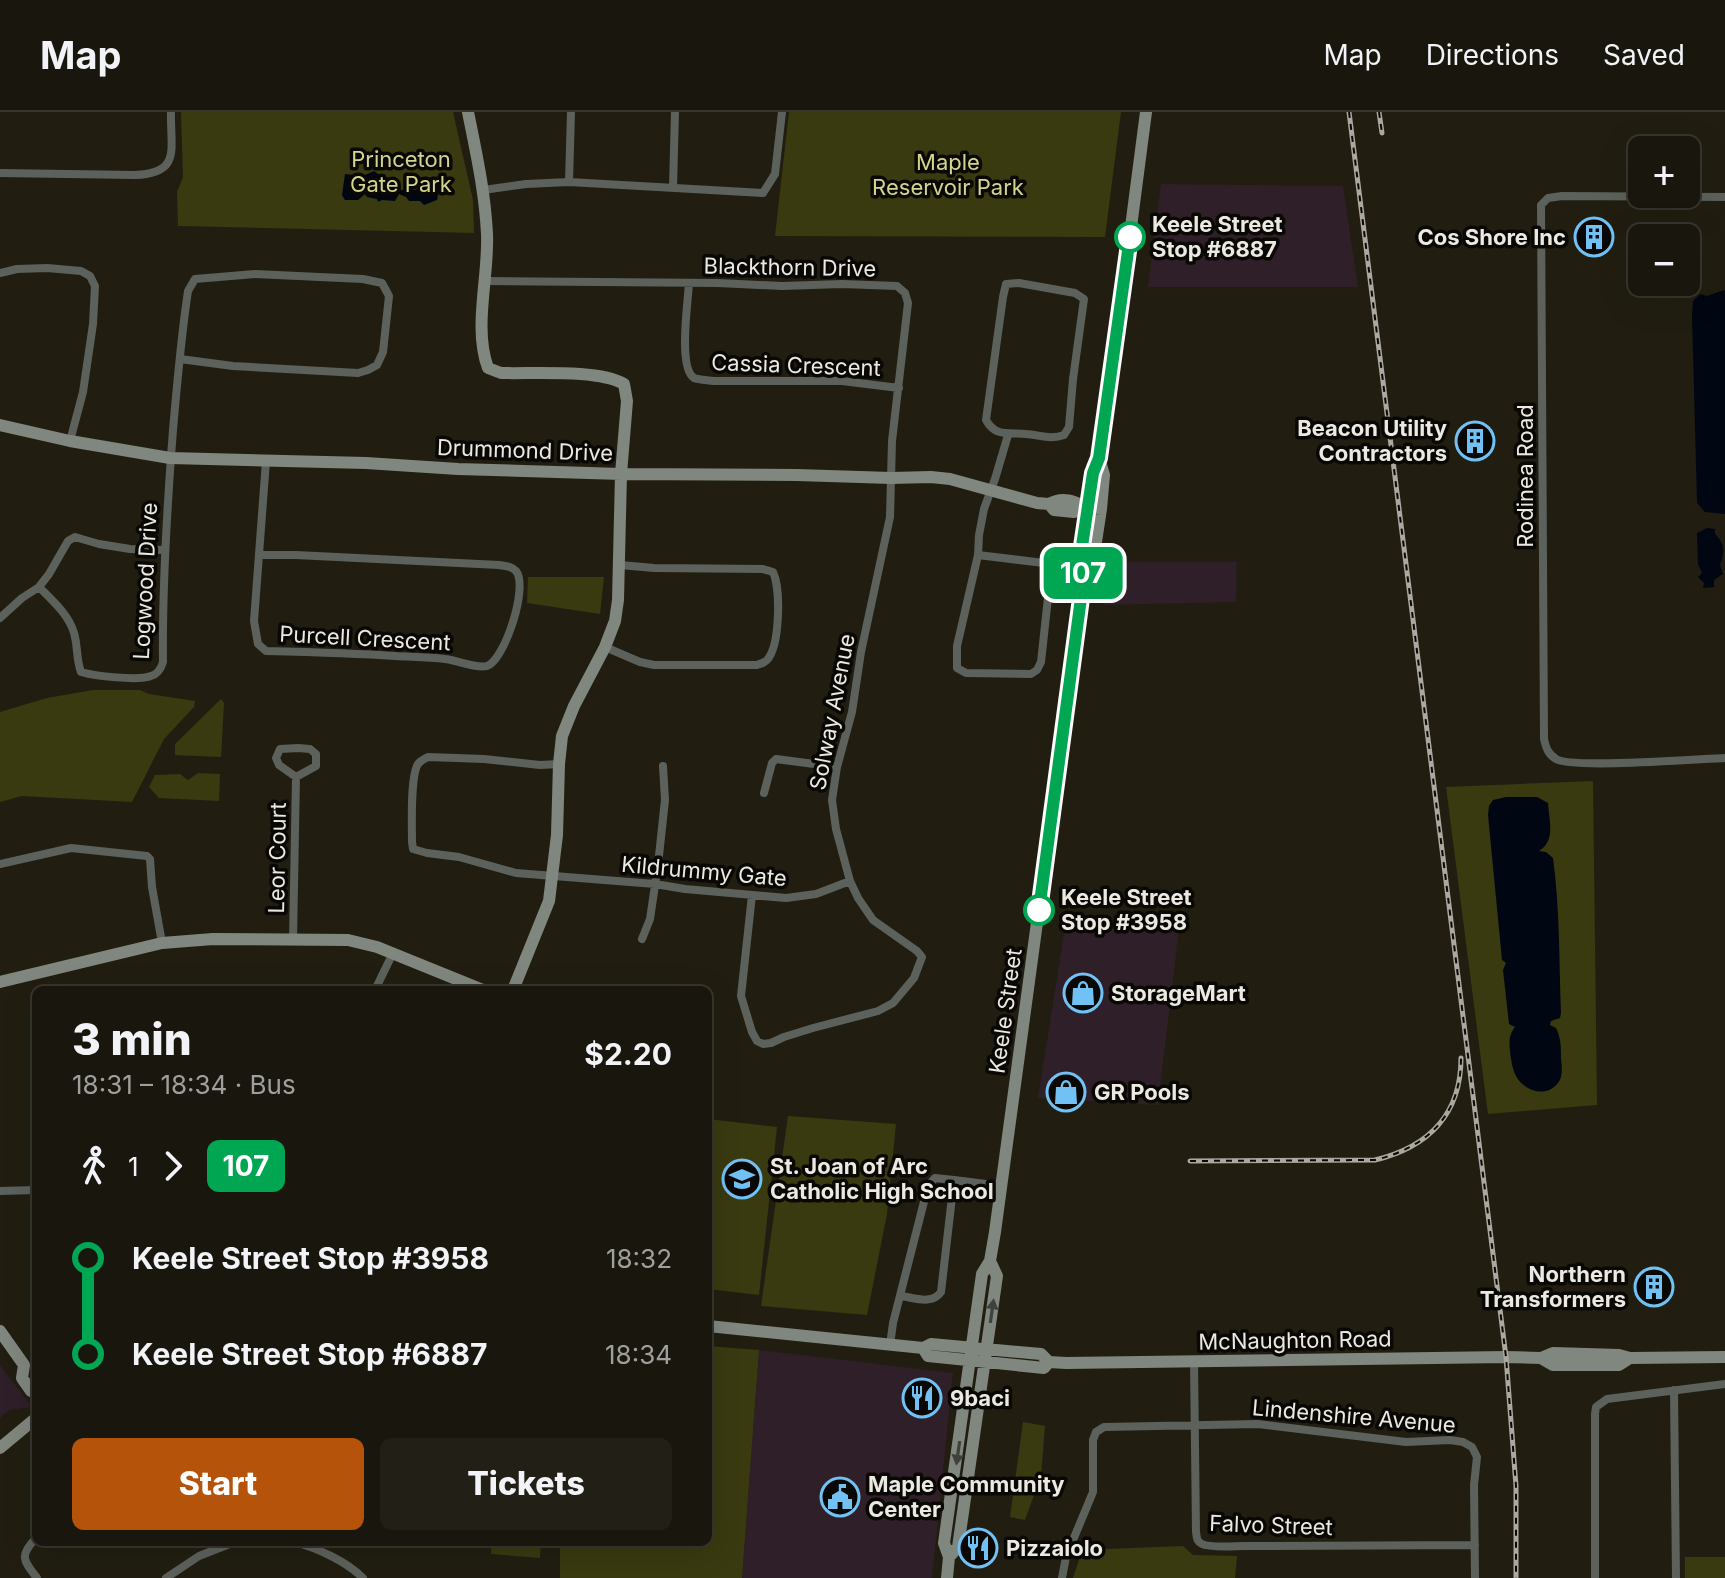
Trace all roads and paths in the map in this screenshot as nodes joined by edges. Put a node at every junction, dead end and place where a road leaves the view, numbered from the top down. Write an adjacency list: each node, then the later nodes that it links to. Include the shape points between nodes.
1 (171, 112): 7 (street, via 168,164 157,173)
2 (468, 112): 10 (street)
3 (571, 112): 8 (street)
4 (675, 112): 9 (street)
5 (782, 112): 9 (street, via 775,174 763,193)
6 (1146, 112): 25 (street, Keele Street, via 1093,473)
7 (0, 173)
8 (569, 182): 9 (street); 10 (street)
9 (673, 187)
10 (483, 190): 13 (street)
11 (1725, 197): 33 (street, Rodinea Road, via 1548,198 1541,205 1541,261 1548,752 1559,762 1588,763)
12 (0, 273): 19 (street, via 81,271 95,286 83,392)
13 (485, 281): 14 (street, Blackthorn Drive); 22 (street, via 483,354 488,368 624,384)
14 (689, 283): 16 (street, Cassia Crescent, via 684,355 695,378 842,381); 16 (street, Blackthorn Drive, via 897,286 908,303)
15 (180, 359): 15 (street, Logwood Drive, via 368,370 383,352 389,296 382,283 363,279 255,274 195,279 188,291); 20 (street, Logwood Drive)
16 (899, 388): 23 (street, Blackthorn Drive)
17 (0, 425): 19 (street, Drummond Drive)
18 (1008, 435): 18 (street, via 1054,439 1069,427 1084,299 1075,293 1006,284 986,420); 24 (street)
19 (70, 441): 20 (street, Drummond Drive)
20 (170, 458): 21 (street, Drummond Drive); 26 (street, Logwood Drive)
21 (266, 461): 22 (street, Drummond Drive); 27 (street, Purcell Crescent)
22 (621, 474): 23 (street, Drummond Drive); 29 (street)
23 (891, 478): 24 (street, Drummond Drive, via 950,479); 36 (street, Solway Avenue, via 890,517)
24 (991, 491): 25 (street, Drummond Drive, via 1049,504 1075,501); 28 (street)
25 (1094, 509): 53 (street, Keele Street, via 1079,566 1084,576)
26 (164, 550): 30 (street, via 75,537); 30 (street, Logwood Drive, via 163,662 155,675 81,672 74,632)
27 (260, 555): 27 (street, Purcell Crescent, via 254,621 258,644 266,651 429,657 485,667 505,642 519,606 520,578 511,567)
28 (978, 555): 28 (street, via 957,646 957,668 966,673 1031,674 1041,662 1051,570 1044,563)
29 (620, 565): 32 (street, via 615,621); 32 (street, via 773,572 778,620 769,657 756,665 654,665)
30 (39, 587): 31 (street)
31 (0, 618)
32 (605, 647): 34 (street, via 566,722)
33 (1725, 758)
34 (559, 764): 40 (street); 40 (street, Kildrummy Gate, via 428,757 417,766 414,778 413,849 516,873)
35 (663, 766): 42 (street, via 665,800)
36 (837, 767): 38 (street, via 776,759); 41 (street, Solway Avenue, via 833,813)
37 (296, 777): 37 (street, Leor Court, via 316,766 316,754 310,749 280,749 279,765); 45 (street, Leor Court)
38 (764, 793)
39 (0, 864): 46 (street, via 71,848 147,856)
40 (553, 876): 42 (street, Kildrummy Gate); 51 (street, via 545,915)
41 (850, 881): 43 (street, Kildrummy Gate, via 803,897); 43 (street, Solway Avenue, via 873,920 922,957 914,978 893,1003 878,1011 767,1044 752,1032 741,996)
42 (655, 884): 43 (street, Kildrummy Gate); 44 (street)
43 (752, 895)
44 (642, 939)
45 (293, 940): 46 (street); 47 (street, via 361,941)
46 (162, 943): 48 (street)
47 (393, 953): 49 (street); 50 (street)
48 (0, 982)
49 (377, 986)
50 (473, 986)
51 (515, 986)
52 (954, 1180): 53 (street); 57 (street, via 935,1178 928,1186); 57 (street, via 941,1294 932,1300)
53 (1002, 1186): 56 (street, Keele Street)
54 (32, 1190): 55 (street)
55 (0, 1191)
56 (990, 1261): 61 (street, Keele Street, via 982,1274); 62 (street, Keele Street, one-way to 56, via 997,1276)
57 (901, 1296): 60 (street)
58 (712, 1326): 60 (street, McNaughton Road)
59 (0, 1331): 65 (street)
60 (890, 1345): 61 (street, McNaughton Road, via 923,1348 928,1356)
61 (972, 1354): 62 (street, McNaughton Road); 76 (street, Keele Street, one-way to 76, via 944,1543)
62 (986, 1356): 64 (street, McNaughton Road, via 1044,1368 1049,1362); 76 (street, Keele Street, via 958,1547)
63 (1725, 1357): 64 (street, McNaughton Road, via 1630,1358 1619,1365 1553,1365 1541,1358 1506,1357)
64 (1194, 1361): 70 (street, Falvo Street)
65 (30, 1366): 68 (street, via 22,1378)
66 (1725, 1384): 67 (street)
67 (1674, 1390): 83 (street, via 1607,1399 1596,1407); 84 (street)
68 (32, 1391)
69 (32, 1421): 71 (street)
70 (1195, 1426): 73 (street, Lindenshire Avenue, via 1258,1424 1406,1442 1463,1442 1477,1457); 73 (street, Falvo Street, via 1196,1532 1201,1544); 81 (street, Lindenshire Avenue, via 1104,1427 1096,1432 1093,1492)
71 (0, 1448)
72 (32, 1542): 77 (street, via 24,1557)
73 (1475, 1545): 82 (street, Lindenshire Avenue)
74 (225, 1546): 78 (street)
75 (310, 1546): 79 (street)
76 (949, 1557): 80 (street, Keele Street)
77 (37, 1578)
78 (166, 1578)
79 (363, 1578)
80 (947, 1578)
81 (1062, 1578)
82 (1475, 1578)
83 (1595, 1578)
84 (1676, 1578)

